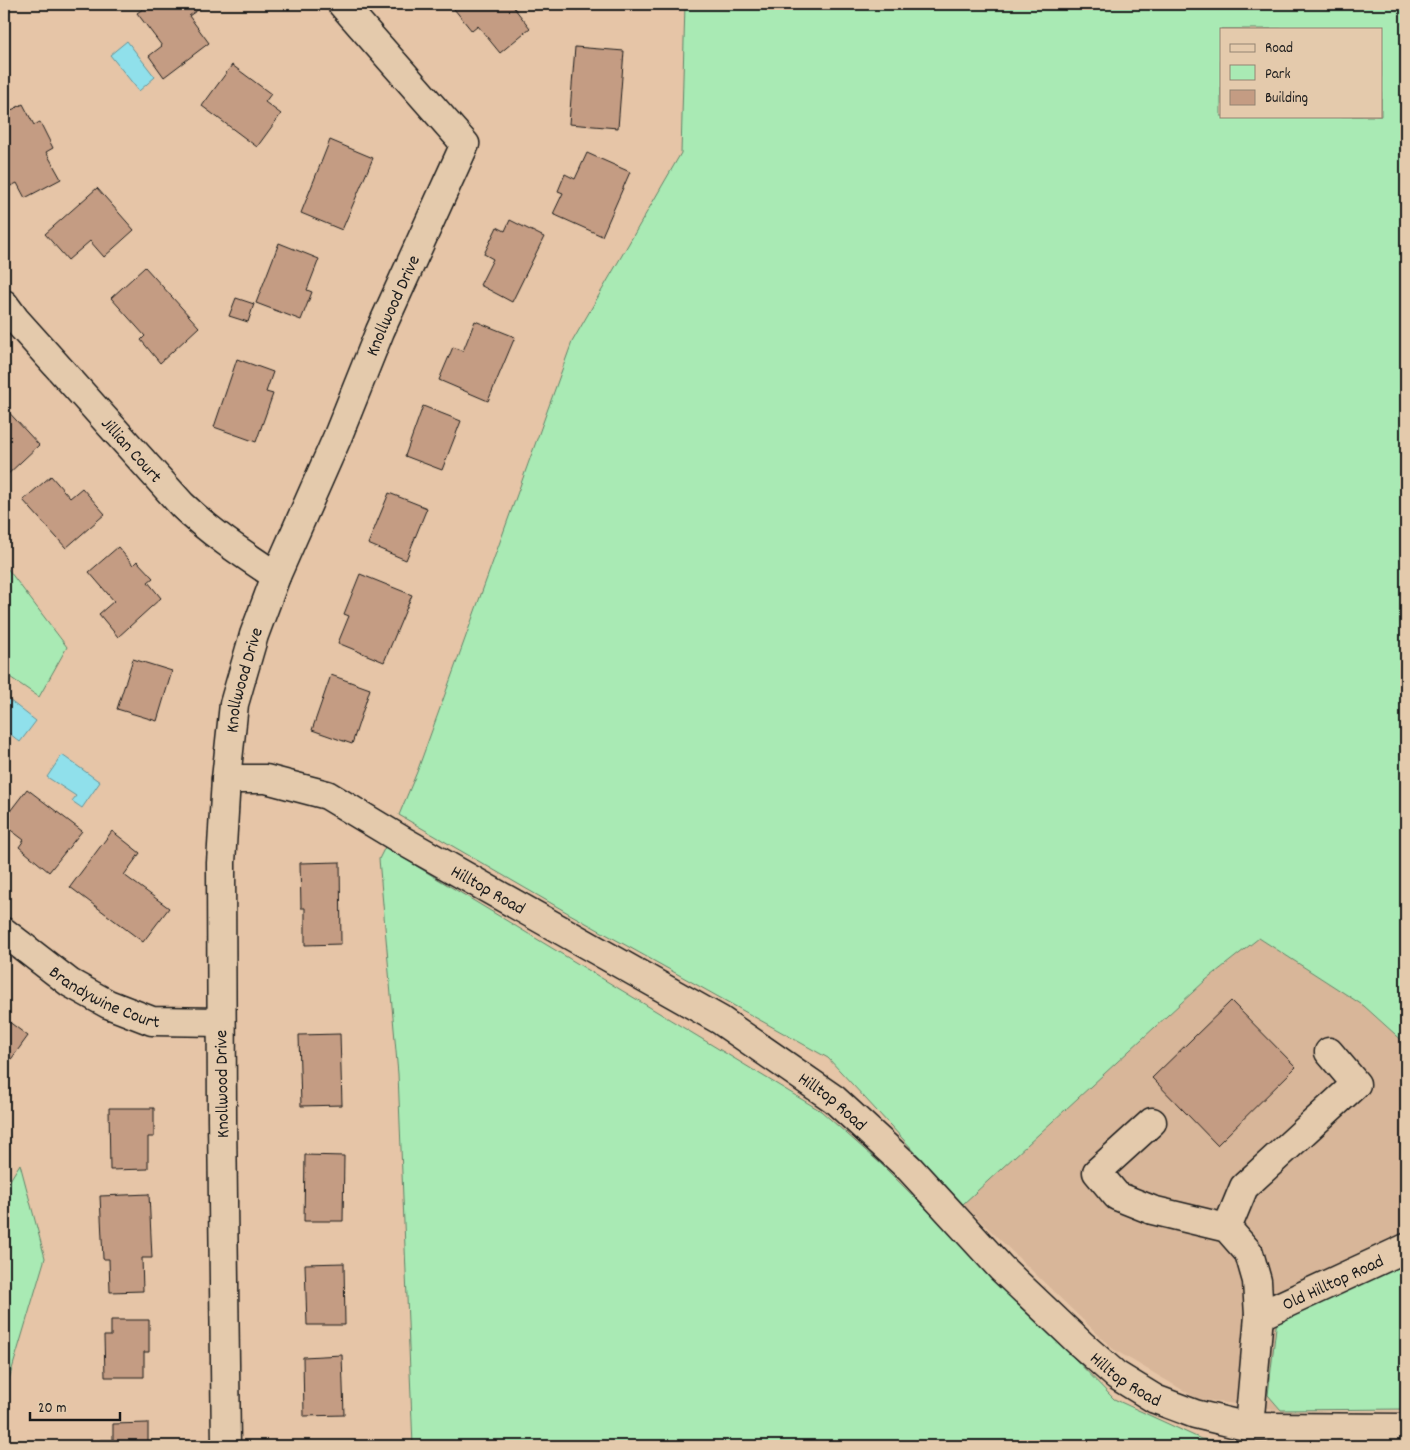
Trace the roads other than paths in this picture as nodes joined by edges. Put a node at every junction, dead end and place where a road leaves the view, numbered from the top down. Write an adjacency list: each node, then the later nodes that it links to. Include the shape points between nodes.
1 (342, 4): 3 (street, Knollwood Drive, via 465,144 380,331)
2 (4, 304): 3 (street, Jillian Court, via 182,505 201,523)
3 (276, 576): 4 (street, Knollwood Drive, via 254,635 234,704)
4 (226, 779): 6 (street, Knollwood Drive, via 221,863); 12 (street, Hilltop Road, via 266,778 327,795 720,1020 834,1099 910,1169 1001,1268 1116,1375 1155,1399 1195,1414)
5 (4, 932): 6 (street, Brandywine Court, via 70,983 108,1004 152,1020)
6 (221, 1022): 14 (street, Knollwood Drive)
7 (1329, 1052): 9 (street, via 1356,1084 1244,1187)
8 (1152, 1122): 9 (street, via 1097,1172 1118,1196 1152,1210)
9 (1227, 1228): 11 (street, via 1249,1253 1257,1281)
10 (1406, 1248): 11 (street, Old Hilltop Road)
11 (1259, 1316): 12 (street)
12 (1249, 1427): 13 (street, Hilltop Road)
13 (1406, 1428)
14 (226, 1446)

